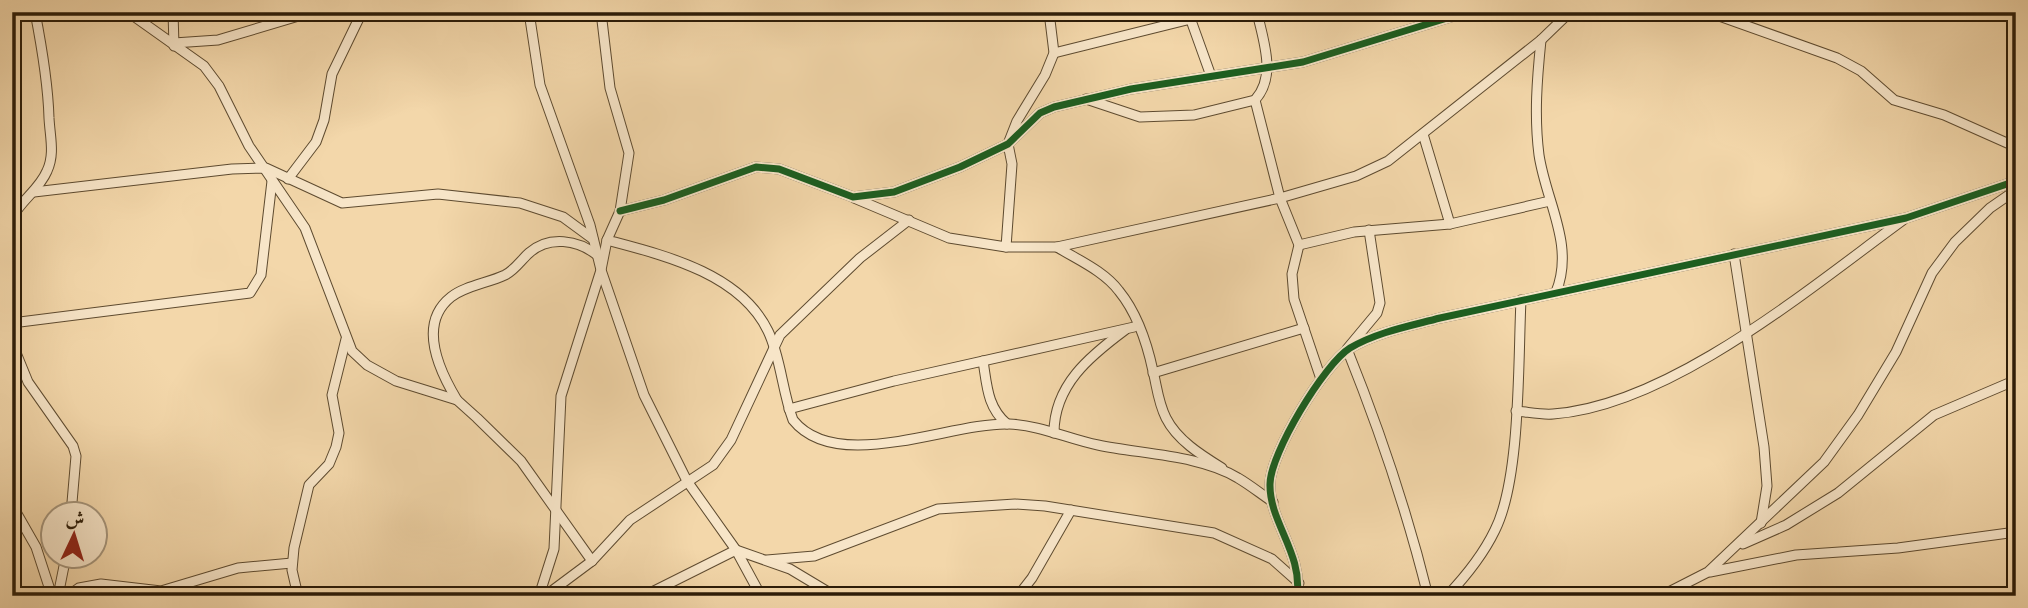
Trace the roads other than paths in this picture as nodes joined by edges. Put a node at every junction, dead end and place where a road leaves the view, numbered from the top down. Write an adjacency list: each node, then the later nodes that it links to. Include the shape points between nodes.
1 (34, 12): 29 (street, via 49,87 53,149 48,170)
2 (128, 12): 15 (street)
3 (173, 12): 15 (street)
4 (312, 12): 15 (street, via 229,37)
5 (362, 12): 25 (street, via 332,74 316,142)
6 (529, 12): 41 (street, via 540,85)
7 (601, 12): 34 (street, via 610,88 629,153)
8 (1049, 12): 16 (street)
9 (1257, 12): 17 (street)
10 (1467, 12): 17 (street, via 1336,54)
11 (1570, 12): 14 (street)
12 (1708, 12): 23 (street, via 1837,58 1861,71 1894,100 1944,115)
13 (1190, 16): 16 (street); 18 (street)
14 (1541, 40): 21 (street); 32 (street, via 1535,114)
15 (174, 45): 24 (street, via 204,66 219,86)
16 (1054, 53): 22 (street)
17 (1268, 67): 18 (street); 20 (street)
18 (1211, 76): 19 (street)
19 (1086, 99): 20 (street, via 1140,117 1194,114); 22 (street, via 1040,113)
20 (1255, 100): 31 (street)
21 (1423, 134): 31 (street, via 1388,161 1356,176); 38 (street)
22 (1008, 144): 30 (street, via 925,182); 43 (street, via 1012,164)
23 (2016, 147)
24 (265, 168): 25 (street); 26 (street); 29 (street)
25 (288, 179): 41 (street, via 342,203 438,194 520,203 563,217)
26 (272, 181): 50 (street, via 261,275 250,293); 54 (street, via 305,228)
27 (2016, 181): 36 (street)
28 (2016, 190): 74 (street, via 1990,208 1932,273 1896,352 1858,415 1824,462)
29 (34, 192): 33 (street)
30 (853, 198): 34 (street, via 779,169 756,167); 37 (street)
31 (1280, 198): 42 (street); 44 (street)
32 (1550, 201): 38 (street); 48 (street, via 1565,255 1564,274)
33 (15, 209): 35 (street)
34 (620, 211): 40 (street)
35 (12, 218)
36 (1906, 218): 45 (street); 53 (street)
37 (909, 220): 43 (street, via 949,238); 56 (street, via 860,258 789,325)
38 (1450, 224): 39 (street)
39 (1369, 230): 42 (street); 57 (street, via 1380,303)
40 (607, 240): 47 (street); 56 (street, via 701,270 748,304 760,318)
41 (594, 241): 46 (street)
42 (1300, 245): 52 (street, via 1292,287)
43 (1006, 247): 44 (street)
44 (1057, 247): 51 (street, via 1106,277 1119,290)
45 (1734, 254): 48 (street); 53 (street)
46 (597, 255): 47 (street); 62 (street, via 573,242 542,246 506,274 452,296 442,306 434,343 436,361)
47 (601, 270): 68 (street, via 644,394); 73 (street, via 561,396)
48 (1556, 292): 49 (street)
49 (1521, 300): 57 (street, via 1391,331); 64 (street)
50 (12, 323)
51 (1135, 323): 58 (street); 59 (street); 66 (street, via 1079,368 1059,403)
52 (1304, 328): 59 (street); 60 (street)
53 (1748, 333): 64 (street, via 1643,389 1589,409 1551,414); 74 (street, via 1768,486)
54 (346, 339): 62 (street, via 366,365 396,381); 80 (street, via 332,395 339,433 336,447 329,464 309,485)
55 (12, 343): 69 (street, via 28,382 73,446)
56 (773, 348): 63 (street); 68 (street, via 723,453)
57 (1347, 349): 60 (street); 95 (street, via 1386,447)
58 (983, 361): 63 (street); 65 (street, via 994,413)
59 (1153, 373): 67 (street, via 1166,419 1183,441)
60 (1321, 379): 70 (street, via 1274,461 1269,483)
61 (2016, 380): 76 (street, via 1934,415 1838,493 1786,525)
62 (457, 400): 73 (street, via 521,461)
63 (789, 409): 65 (street, via 802,430 836,442 877,444)
64 (1516, 411): 96 (street, via 1505,500 1496,528 1485,550)
65 (1007, 424): 66 (street)
66 (1054, 433): 67 (street, via 1185,460)
67 (1236, 476): 70 (street)
68 (687, 481): 77 (street); 79 (street, via 630,520)
69 (72, 500)
70 (1273, 502): 83 (street)
71 (12, 505): 84 (street, via 36,547)
72 (1071, 510): 78 (street, via 1015,504 938,509 814,556); 83 (street, via 1214,533 1272,559); 93 (street)
73 (555, 511): 79 (street); 88 (street, via 554,549)
74 (1761, 523): 76 (street)
75 (2016, 532): 82 (street, via 1898,548 1797,555)
76 (1734, 547): 82 (street)
77 (736, 550): 78 (street); 90 (street); 91 (street)
78 (766, 560): 92 (street)
79 (592, 561): 89 (street)
80 (292, 562): 86 (street, via 238,568 161,592 101,584 79,588); 87 (street)
81 (63, 570): 85 (street)
82 (1708, 572): 97 (street)
83 (1299, 583): 94 (street)
84 (52, 596)
85 (58, 596)
86 (68, 596)
87 (298, 596)
88 (539, 596)
89 (545, 596)
90 (644, 596)
91 (761, 596)
92 (835, 596)
93 (1018, 596)
94 (1297, 596)
95 (1428, 596)
96 (1447, 596)
97 (1661, 596)

